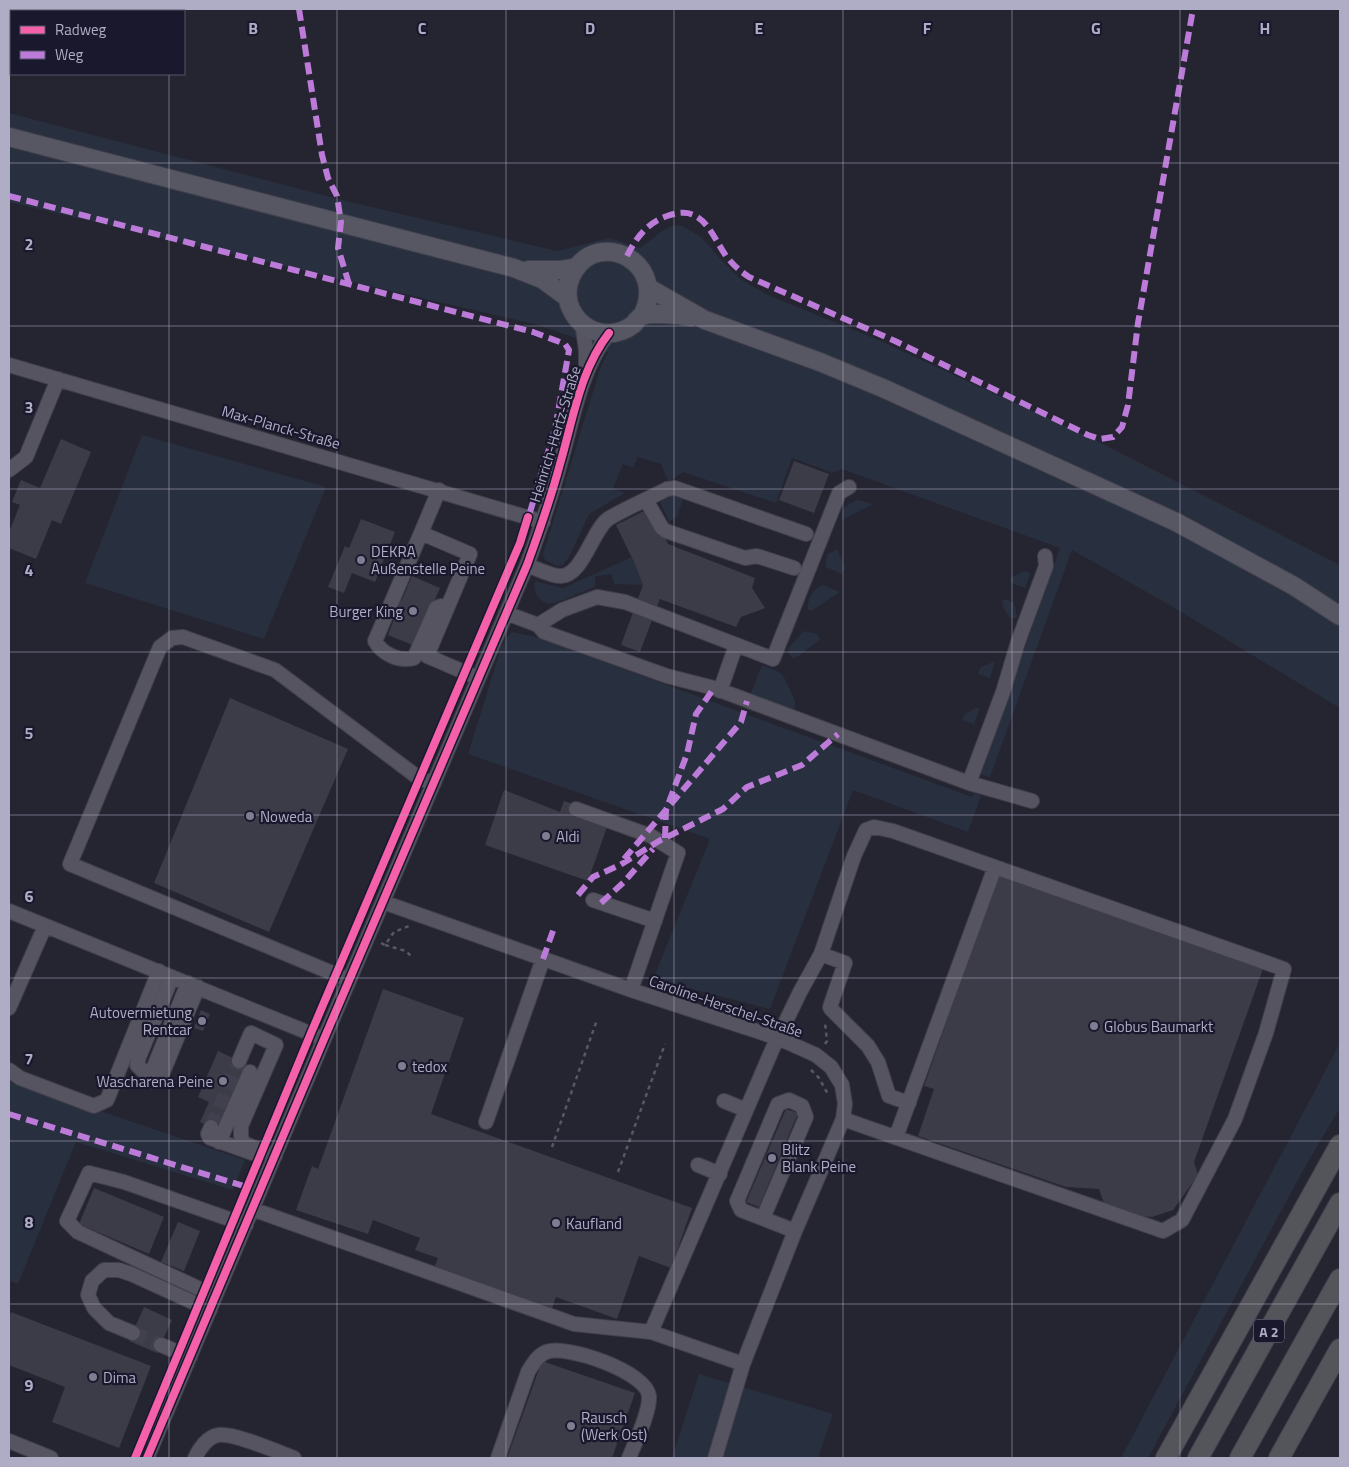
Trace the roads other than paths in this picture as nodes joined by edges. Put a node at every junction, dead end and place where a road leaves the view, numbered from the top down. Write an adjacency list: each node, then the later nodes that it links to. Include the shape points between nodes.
1 (9, 137): 3 (main road)
2 (577, 267): 3 (main road, via 544,271); 4 (main road, via 595,254 617,253 635,262); 5 (main road, via 571,276)
3 (514, 268): 5 (main road, via 542,279)
4 (649, 288): 6 (main road); 7 (main road)
5 (568, 298): 8 (main road)
6 (642, 316): 7 (main road, via 670,314); 9 (main road, via 627,328)
7 (705, 320): 25 (main road, via 885,388 1167,517 1249,560)
8 (582, 323): 9 (main road, via 590,329); 12 (street, Heinrich-Hertz-Straße, via 586,350)
9 (609, 333): 12 (street, Heinrich-Hertz-Straße)
10 (9, 364): 11 (street, Max-Planck-Straße)
11 (58, 379): 13 (street, via 26,457); 15 (street, Max-Planck-Straße)
12 (584, 379): 17 (street, Heinrich-Hertz-Straße)
13 (9, 470)
14 (849, 487): 27 (street, via 839,494 774,659)
15 (439, 490): 17 (street, Max-Planck-Straße); 18 (street)
16 (646, 500): 19 (street, via 675,488); 21 (street, via 608,520 570,573 560,576); 22 (street, via 666,531 745,558 757,556)
17 (543, 522): 21 (street, Heinrich-Hertz-Straße)
18 (421, 532): 23 (street, via 470,554); 23 (street, via 375,641 380,650 405,661 414,658 436,608)
19 (806, 534)
20 (1045, 556): 30 (street, via 1046,566)
21 (527, 565): 24 (street, Heinrich-Hertz-Straße)
22 (794, 568)
23 (447, 609): 28 (street, via 427,656)
24 (506, 613): 26 (street); 28 (street, Heinrich-Hertz-Straße)
25 (1340, 616)
26 (538, 625): 27 (street, via 562,610 597,597 625,602); 29 (street, via 544,632 667,676)
27 (736, 645): 29 (street)
28 (478, 678): 31 (street, Heinrich-Hertz-Straße)
29 (720, 691): 30 (street)
30 (969, 783): 32 (street)
31 (434, 784): 36 (street, Heinrich-Hertz-Straße); 43 (street, via 420,779 275,670 183,637 172,638 160,647 70,864)
32 (1032, 801)
33 (576, 809): 38 (street, via 651,836 678,853)
34 (995, 867): 40 (street, via 893,831 874,827 866,830 851,864); 53 (street); 58 (street, via 1284,969 1266,1033 1235,1119 1182,1220 1163,1230)
35 (594, 900): 38 (street)
36 (383, 902): 41 (street, Caroline-Herschel-Straße); 43 (street, Heinrich-Hertz-Straße)
37 (9, 912): 39 (street)
38 (655, 921): 45 (street)
39 (45, 926): 42 (street); 46 (street)
40 (821, 954): 47 (street); 53 (street, via 844,963 830,1007 832,1011 868,1046 878,1062 889,1096)
41 (543, 959): 45 (street, Caroline-Herschel-Straße); 56 (street)
42 (166, 974): 44 (street); 44 (street, via 137,1065 151,1074 161,1077); 50 (street, via 107,1100 94,1106 20,1078)
43 (349, 980): 48 (street, Heinrich-Hertz-Straße)
44 (193, 985): 48 (street)
45 (631, 990): 47 (street, Caroline-Herschel-Straße)
46 (9, 1008)
47 (778, 1038): 54 (street); 55 (street, Caroline-Herschel-Straße, via 816,1055 831,1067 842,1085)
48 (324, 1039): 61 (street, Heinrich-Hertz-Straße)
49 (239, 1061): 61 (street, via 251,1033 276,1045 241,1126 244,1143)
50 (9, 1070)
51 (250, 1072): 59 (street)
52 (724, 1101): 54 (street)
53 (909, 1103): 58 (street)
54 (746, 1110): 63 (street)
55 (843, 1119): 58 (street); 68 (street, Caroline-Herschel-Straße)
56 (486, 1122)
57 (211, 1127): 59 (street, via 210,1138)
58 (896, 1137)
59 (219, 1142): 61 (street)
60 (1340, 1145): 86 (highway)
61 (274, 1158): 65 (street, Heinrich-Hertz-Straße)
62 (698, 1165): 63 (street)
63 (720, 1174): 72 (street)
64 (1340, 1203): 87 (highway, A 2)
65 (252, 1210): 67 (street, Heinrich-Hertz-Straße); 72 (street, via 574,1324)
66 (763, 1218): 66 (street, via 740,1210 737,1201 778,1104 788,1100 802,1106 806,1117); 68 (street)
67 (246, 1224): 70 (street, Heinrich-Hertz-Straße); 70 (street, via 89,1173 67,1222 78,1232)
68 (795, 1231): 77 (street, Caroline-Herschel-Straße)
69 (1340, 1279): 88 (highway, A 2)
70 (215, 1296): 71 (street, Heinrich-Hertz-Straße)
71 (210, 1310): 73 (street, via 131,1274 104,1270 92,1281 88,1296 94,1308 109,1323); 76 (street, Heinrich-Hertz-Straße)
72 (651, 1332): 77 (street)
73 (133, 1333)
74 (161, 1345): 76 (street)
75 (1340, 1348): 89 (highway)
76 (190, 1357): 80 (street, Heinrich-Hertz-Straße)
77 (743, 1364): 85 (street, Caroline-Herschel-Straße)
78 (9, 1441): 79 (street)
79 (51, 1458)
80 (147, 1458)
81 (195, 1458): 82 (street, via 208,1440 218,1434 230,1435)
82 (294, 1458)
83 (498, 1458): 84 (street, via 528,1372 544,1352 556,1349 575,1352 628,1373 644,1384 649,1394 648,1405)
84 (629, 1458)
85 (715, 1458)
86 (1166, 1458)
87 (1198, 1458)
88 (1240, 1458)
89 (1279, 1458)

